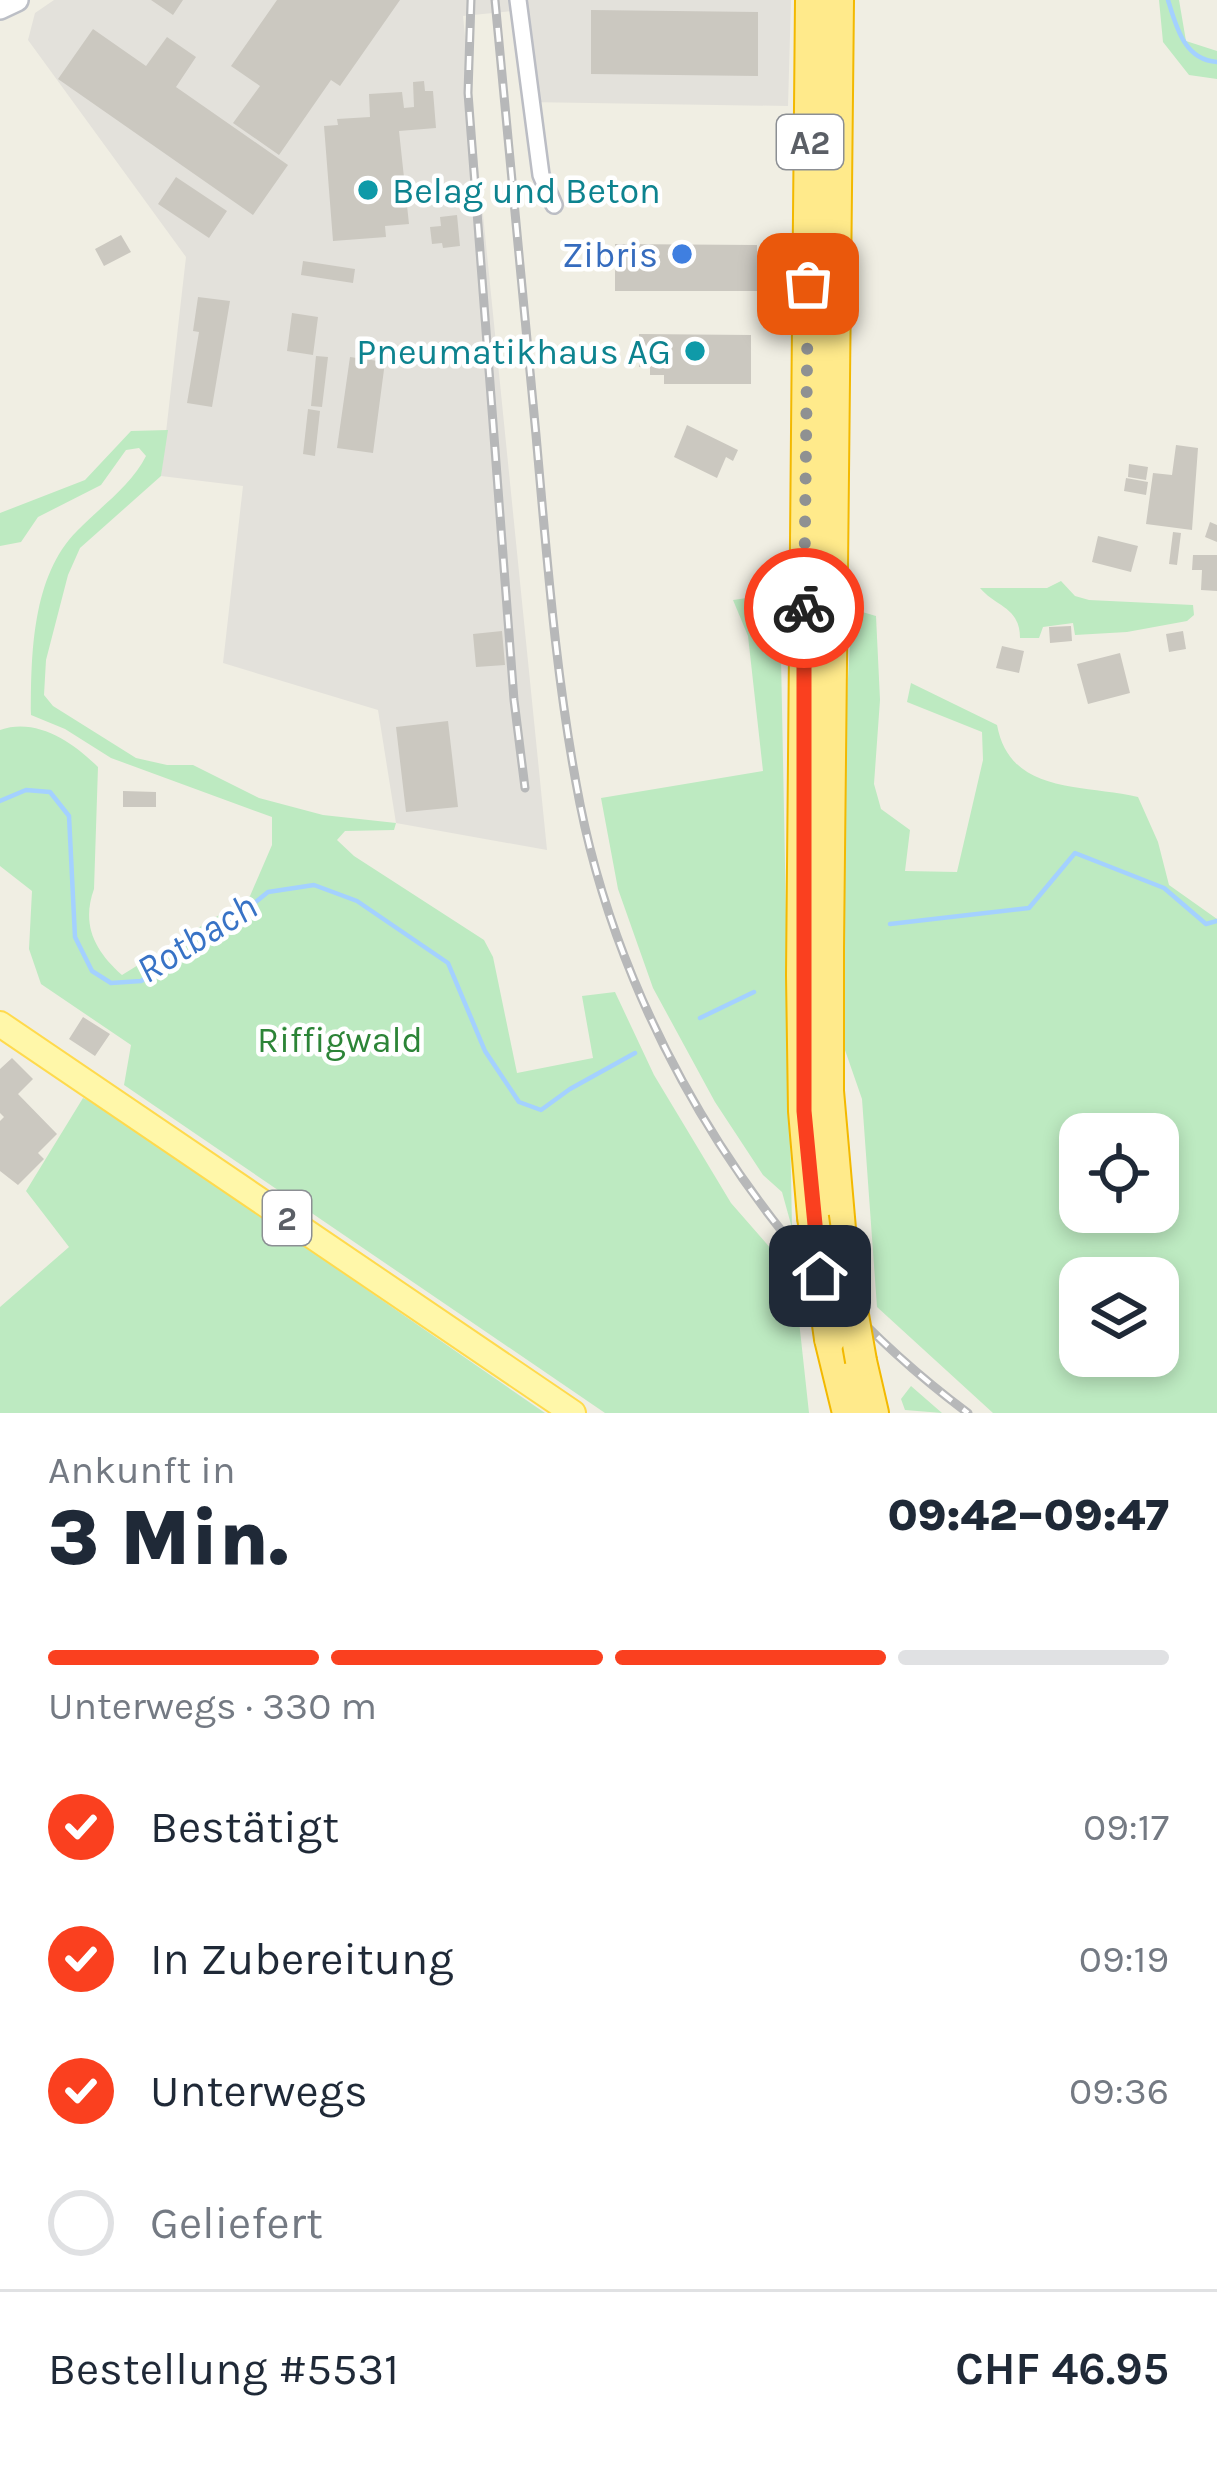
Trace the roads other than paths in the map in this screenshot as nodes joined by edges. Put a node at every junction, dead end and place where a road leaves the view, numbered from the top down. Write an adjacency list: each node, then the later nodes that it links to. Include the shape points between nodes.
1 (17, 0): 5 (main road)
2 (518, 0): 6 (street, via 541,175)
3 (811, 0): 7 (highway, A2)
4 (838, 0): 7 (highway, A2)
5 (0, 8)
6 (554, 205)
7 (816, 822): 9 (highway, A2)
8 (0, 1024): 10 (main road, 2)
9 (816, 1091): 11 (highway, A2, bridge, via 813,1216); 12 (highway, A2, bridge)
10 (573, 1413)
11 (848, 1413)
12 (873, 1413)

